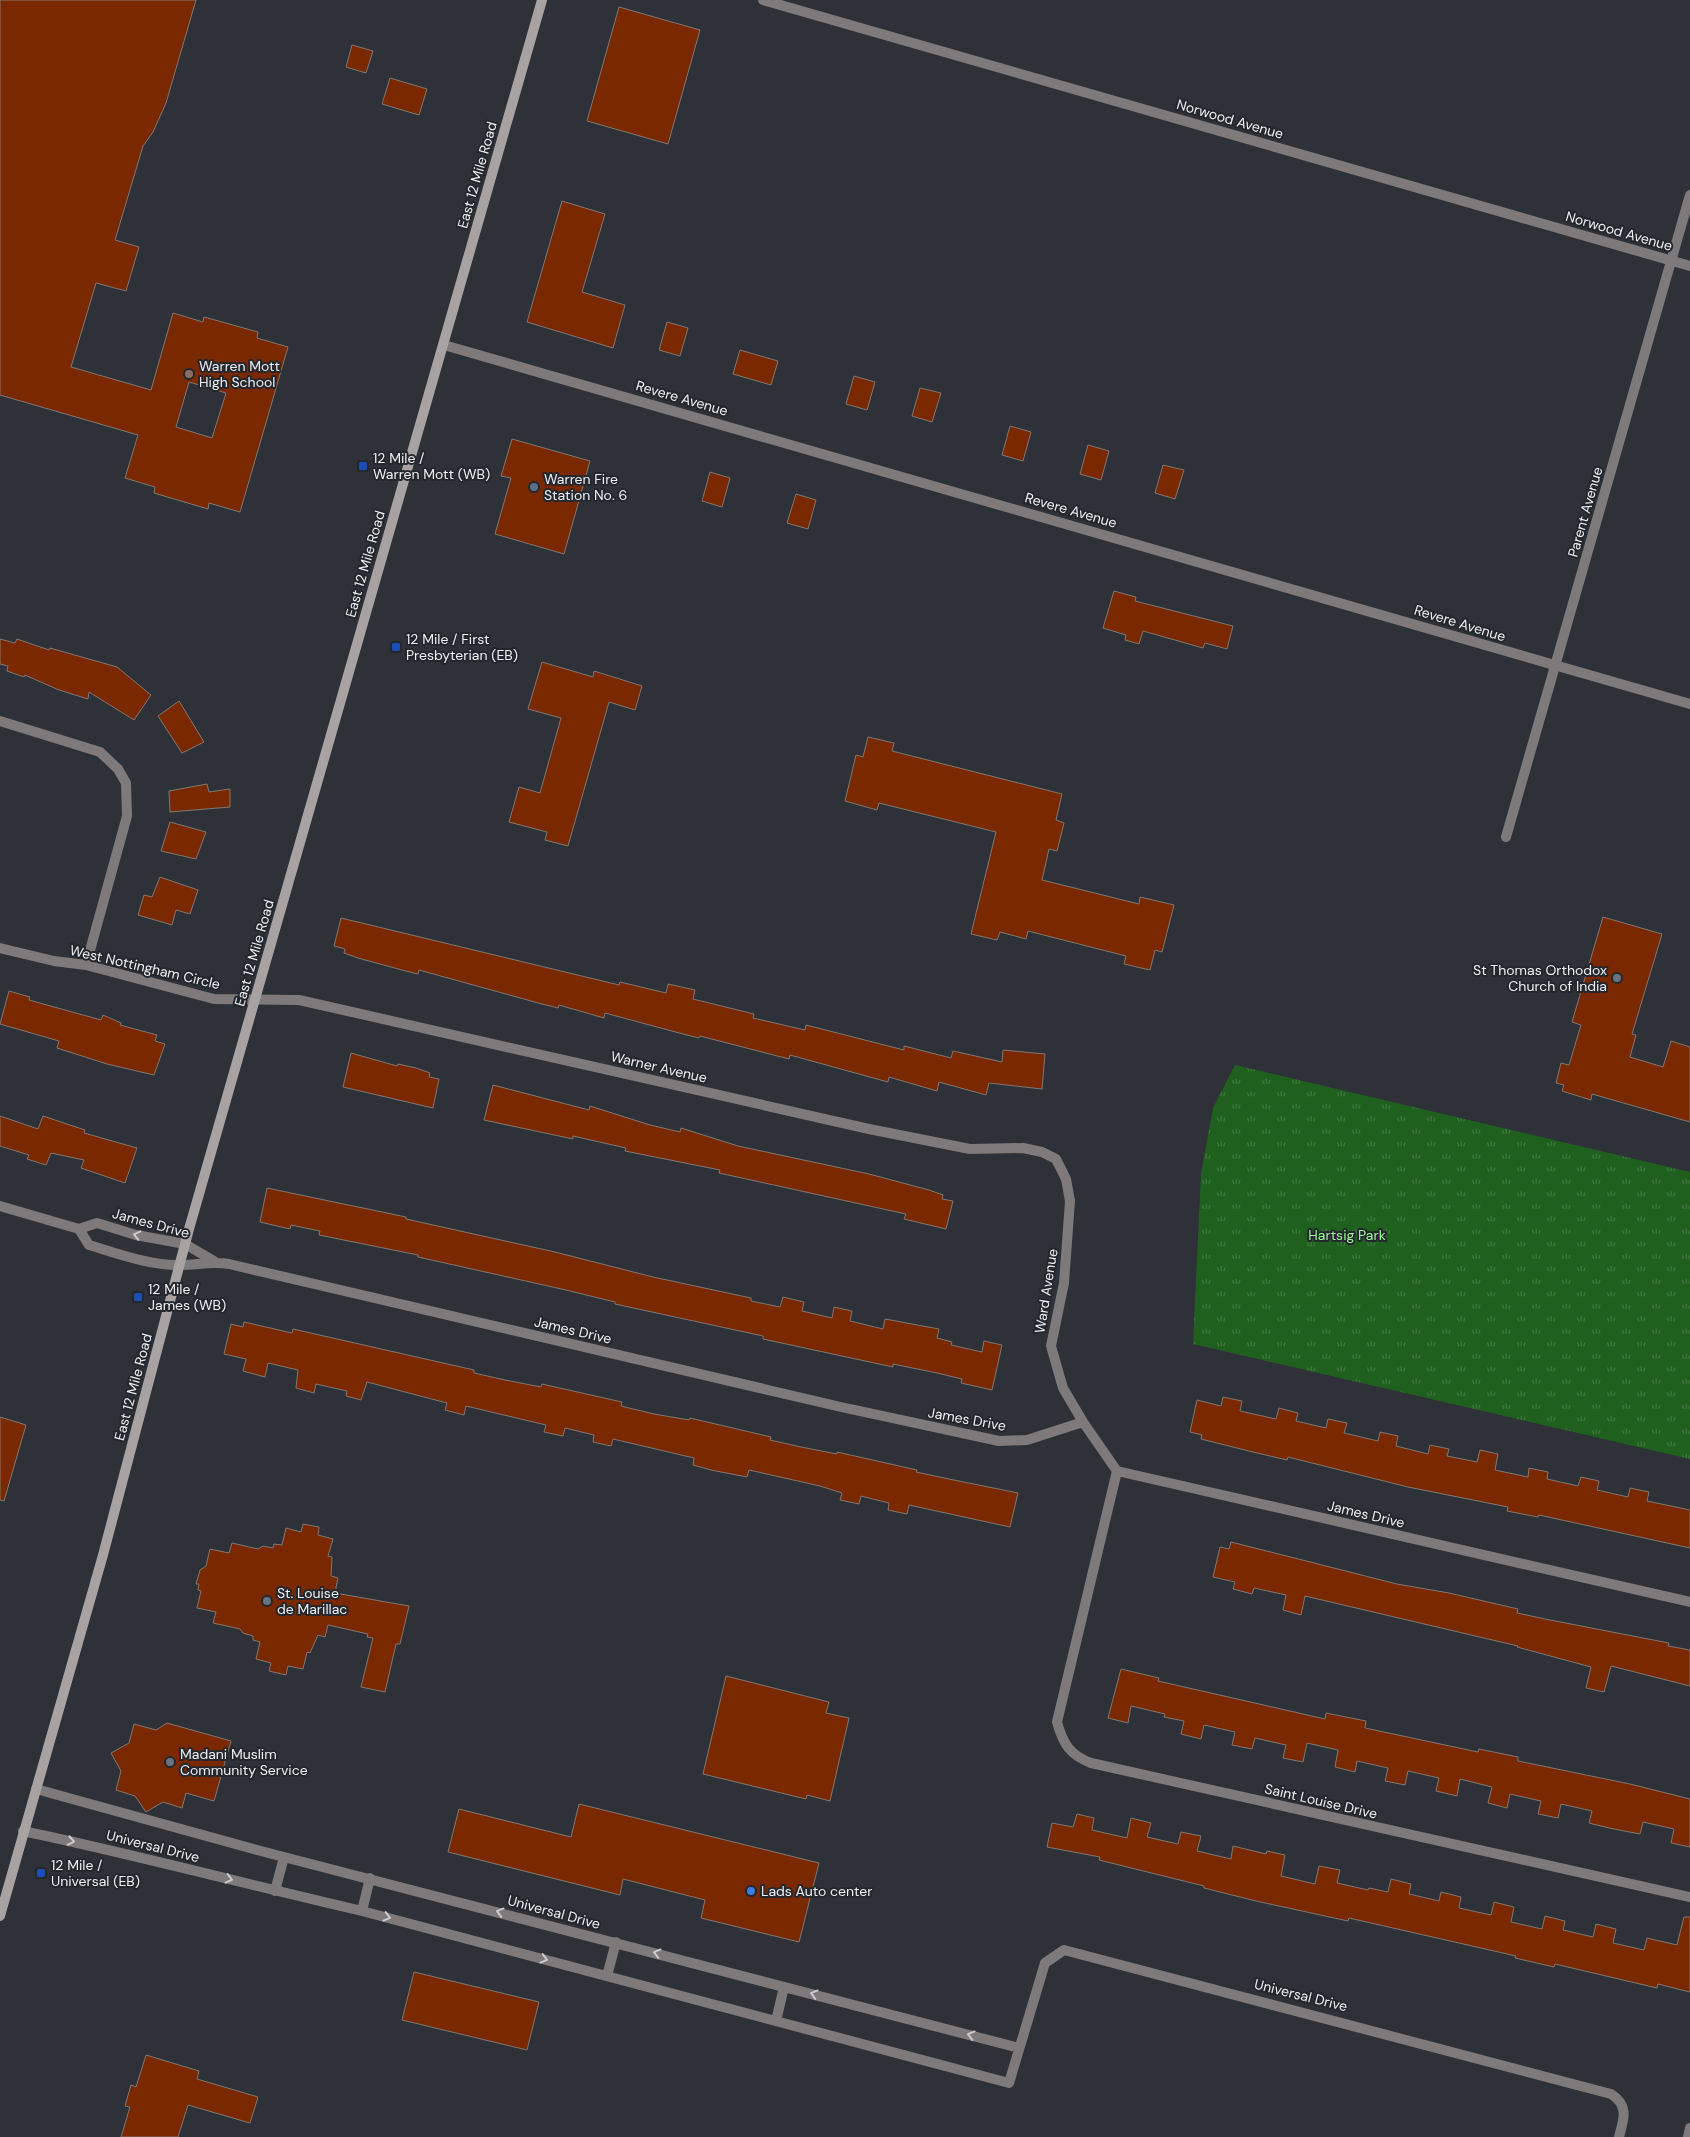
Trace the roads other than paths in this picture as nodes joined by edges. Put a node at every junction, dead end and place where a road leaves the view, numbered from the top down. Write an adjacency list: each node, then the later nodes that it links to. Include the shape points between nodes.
1 (542, 0): 6 (main road, East 12 Mile Road)
2 (762, 0): 4 (street, Norwood Avenue)
3 (1690, 195): 4 (street, Parent Avenue)
4 (1671, 260): 5 (street, Norwood Avenue); 7 (street, Parent Avenue)
5 (1690, 266)
6 (444, 345): 7 (street, Revere Avenue); 13 (main road, East 12 Mile Road)
7 (1556, 665): 8 (street, Revere Avenue); 10 (street, Parent Avenue)
8 (1690, 704)
9 (0, 721): 12 (street, via 100,752 118,769 126,783 128,816)
10 (1506, 837)
11 (0, 948): 12 (street, West Nottingham Circle)
12 (86, 965): 13 (street, West Nottingham Circle, via 214,999)
13 (255, 1000): 14 (street, Warner Avenue, via 299,1000 869,1129 970,1149 1024,1148 1042,1152); 17 (main road, East 12 Mile Road)
14 (1056, 1160): 20 (street, Ward Avenue, via 1066,1179 1070,1201 1064,1283 1051,1346 1063,1388)
15 (0, 1206): 16 (street, James Drive)
16 (79, 1229): 17 (street, James Drive, one-way to 16, via 136,1235 97,1223); 19 (street, James Drive, via 89,1245)
17 (185, 1244): 18 (street, James Drive); 19 (main road, East 12 Mile Road)
18 (214, 1261): 19 (street, James Drive); 20 (street, James Drive, via 999,1442 1027,1440)
19 (179, 1266): 23 (main road, East 12 Mile Road, via 103,1555)
20 (1083, 1422): 21 (street)
21 (1117, 1471): 22 (street, James Drive); 28 (street, Saint Louise Drive, via 1057,1722 1067,1749 1077,1757 1100,1766)
22 (1690, 1602)
23 (36, 1789): 24 (main road, East 12 Mile Road); 25 (street, Universal Drive)
24 (24, 1831): 27 (street, Universal Drive, one-way to 27, via 104,1847); 30 (main road, East 12 Mile Road)
25 (284, 1857): 26 (street, Universal Drive); 27 (street)
26 (370, 1878): 29 (street); 31 (street, Universal Drive, one-way to 26)
27 (275, 1891): 29 (street, Universal Drive)
28 (1690, 1897)
29 (362, 1911): 32 (street, Universal Drive, one-way to 32)
30 (0, 1916)
31 (616, 1942): 32 (street, Universal Drive); 33 (street, Universal Drive, one-way to 31)
32 (607, 1976): 34 (street, Universal Drive)
33 (784, 1986): 34 (street); 35 (street, Universal Drive, one-way to 33)
34 (776, 2021): 35 (street, Universal Drive, via 1008,2083)
35 (1018, 2048): 37 (street, Universal Drive, via 1045,1963 1064,1950 1611,2094 1622,2104 1625,2114)
36 (1690, 2128): 38 (street)
37 (1618, 2137)
38 (1688, 2137)

